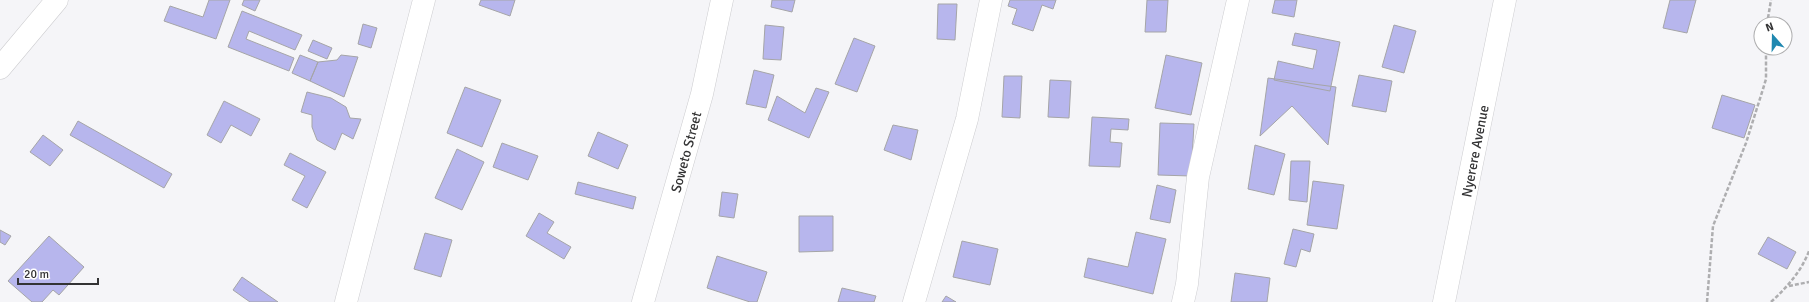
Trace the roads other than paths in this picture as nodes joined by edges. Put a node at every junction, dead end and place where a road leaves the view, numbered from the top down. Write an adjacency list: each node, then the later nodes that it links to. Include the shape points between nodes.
1 (57, 0): 7 (street)
2 (424, 0): 8 (street)
3 (722, 0): 9 (street, Soweto Street, via 702,94)
4 (991, 0): 10 (street, via 967,119)
5 (1238, 0): 11 (street, via 1198,177)
6 (1505, 0): 12 (street, Nyerere Avenue)
7 (0, 68)
8 (346, 302)
9 (643, 302)
10 (914, 302)
11 (1183, 302)
12 (1444, 302)

